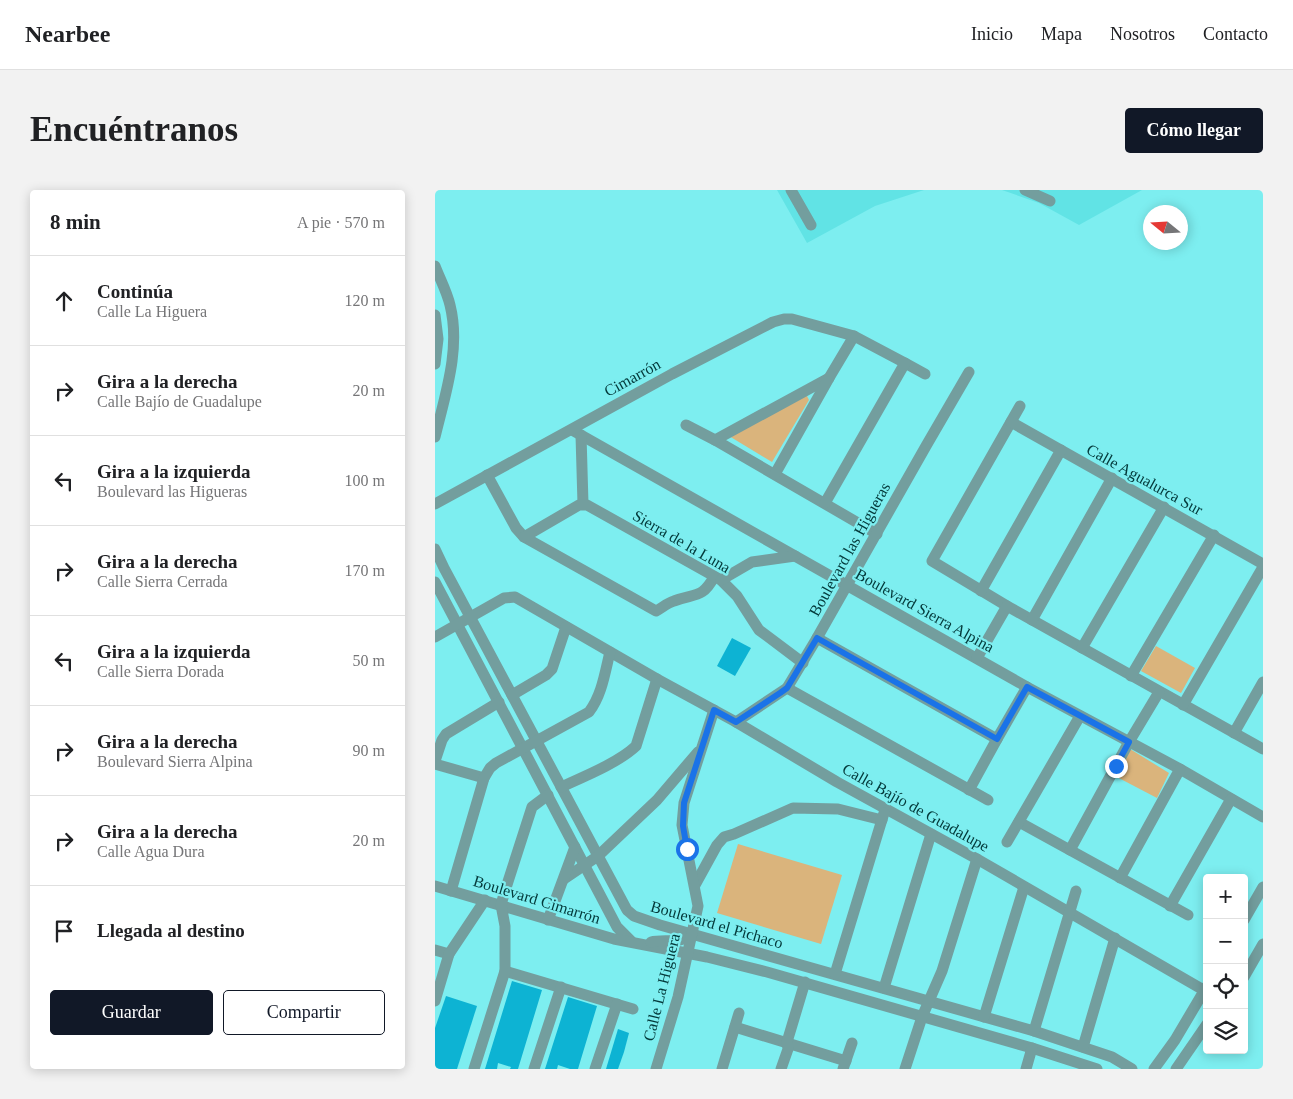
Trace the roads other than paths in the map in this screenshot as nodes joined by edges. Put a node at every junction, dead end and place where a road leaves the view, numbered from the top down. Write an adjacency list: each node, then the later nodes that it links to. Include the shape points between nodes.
1 (791, 190): 4 (street)
2 (1025, 190): 3 (street)
3 (1050, 201)
4 (811, 225)
5 (435, 266): 17 (street, via 450,304 454,338)
6 (435, 315): 9 (street)
7 (854, 336): 8 (street, Cimarrón); 12 (street); 16 (street, Cimarrón, via 792,319 773,322 672,374)
8 (905, 363): 11 (street, Cimarrón); 23 (street)
9 (435, 364)
10 (969, 372): 27 (street, Boulevard las Higueras)
11 (925, 374)
12 (829, 378): 18 (street); 21 (street)
13 (1020, 406): 14 (street)
14 (1011, 422): 19 (street, Calle Agualurca Sur); 36 (street, via 932,561)
15 (686, 425): 18 (street)
16 (577, 432): 20 (street, Cimarrón); 25 (street); 31 (street, Boulevard Sierra Alpina)
17 (435, 437)
18 (715, 440): 21 (street)
19 (1061, 450): 22 (street, Calle Agualurca Sur); 36 (street)
20 (487, 474): 24 (street, Cimarrón); 29 (street)
21 (775, 474): 23 (street)
22 (1112, 478): 26 (street, Calle Agualurca Sur); 39 (street)
23 (825, 503): 27 (street)
24 (435, 504)
25 (583, 504): 29 (street); 33 (street, Sierra de la Luna)
26 (1164, 507): 28 (street, Calle Agualurca Sur); 44 (street)
27 (877, 534): 35 (street, Boulevard las Higueras)
28 (1214, 535): 32 (street, Calle Agualurca Sur); 48 (street)
29 (524, 537): 33 (street, via 656,611 699,594)
30 (435, 549): 38 (street, Boulevard el Pichaco)
31 (795, 556): 33 (street, via 752,562); 35 (street, Boulevard Sierra Alpina)
32 (1263, 566): 56 (street)
33 (717, 578): 47 (street, Sierra de la Luna, via 737,596 759,630)
34 (435, 582): 40 (street)
35 (847, 585): 43 (street, Boulevard las Higueras); 46 (street, Boulevard Sierra Alpina)
36 (981, 592): 37 (street)
37 (1007, 606): 39 (street); 46 (street)
38 (470, 617): 40 (street); 41 (street, Calle Bajío de Guadalupe, via 509,596); 54 (street, Boulevard el Pichaco)
39 (1032, 620): 44 (street)
40 (457, 625): 42 (street); 55 (street)
41 (566, 627): 45 (street, Calle Bajío de Guadalupe); 54 (street, via 552,669)
42 (435, 637)
43 (817, 638): 47 (street, Boulevard las Higueras); 61 (street)
44 (1082, 648): 48 (street)
45 (610, 652): 49 (street, Calle Bajío de Guadalupe); 62 (street, via 600,692 589,712)
46 (977, 658): 51 (street, Boulevard Sierra Alpina)
47 (803, 663): 52 (street, Boulevard las Higueras)
48 (1131, 676): 53 (street)
49 (657, 679): 57 (street, Calle Bajío de Guadalupe); 70 (street, via 636,746)
50 (1263, 682): 60 (street)
51 (1027, 687): 58 (street, Boulevard Sierra Alpina); 61 (street)
52 (787, 688): 59 (street, Boulevard las Higueras); 71 (street)
53 (1159, 692): 56 (street); 63 (street)
54 (511, 695): 62 (street, Boulevard el Pichaco)
55 (499, 702): 65 (street); 67 (street, via 446,734)
56 (1183, 705): 60 (street)
57 (714, 710): 59 (street, Calle Bajío de Guadalupe); 64 (street, Calle La Higuera)
58 (1080, 716): 63 (street, Boulevard Sierra Alpina); 78 (street)
59 (736, 722): 75 (street, Calle Bajío de Guadalupe)
60 (1234, 733): 66 (street)
61 (997, 739): 71 (street)
62 (537, 741): 65 (street); 70 (street, Boulevard el Pichaco)
63 (1129, 742): 68 (street, Boulevard Sierra Alpina); 82 (street)
64 (703, 747): 83 (street, via 657,800); 88 (street, Calle La Higuera, via 684,803 683,826)
65 (522, 748): 69 (street, via 495,763); 72 (street)
66 (1263, 749)
67 (435, 762): 69 (street)
68 (1180, 769): 73 (street, Boulevard Sierra Alpina); 86 (street)
69 (484, 778): 92 (street)
70 (561, 787): 83 (street, Boulevard el Pichaco)
71 (969, 790): 74 (street)
72 (547, 795): 81 (street); 95 (street, via 532,807)
73 (1231, 799): 76 (street, Boulevard Sierra Alpina); 96 (street)
74 (988, 800)
75 (886, 808): 77 (street); 79 (street, Calle Bajío de Guadalupe)
76 (1263, 818)
77 (882, 820): 88 (street, via 838,809 793,808 724,837); 110 (street)
78 (1019, 822): 80 (street); 82 (street)
79 (931, 834): 84 (street, Calle Bajío de Guadalupe); 114 (street)
80 (1007, 842)
81 (575, 847): 85 (street); 87 (street)
82 (1070, 850): 86 (street)
83 (598, 856): 85 (street); 101 (street, Boulevard el Pichaco, via 629,913)
84 (977, 859): 90 (street, Calle Bajío de Guadalupe); 117 (street, via 942,971)
85 (585, 865): 87 (street); 103 (street, via 617,927)
86 (1120, 878): 96 (street)
87 (564, 879): 100 (street)
88 (695, 885): 101 (street, Calle La Higuera, via 698,906)
89 (435, 886): 92 (street, Boulevard Cimarrón)
90 (1024, 887): 97 (street, Calle Bajío de Guadalupe); 122 (street)
91 (1263, 887): 99 (street)
92 (451, 891): 94 (street, Boulevard Cimarrón)
93 (1076, 891): 97 (street)
94 (485, 900): 95 (street, Boulevard Cimarrón); 107 (street)
95 (501, 905): 100 (street, Boulevard Cimarrón); 109 (street, via 505,926)
96 (1170, 906): 98 (street)
97 (1068, 912): 102 (street, Calle Bajío de Guadalupe); 125 (street)
98 (1188, 915)
99 (1245, 919)
100 (548, 920): 103 (street, Boulevard Cimarrón)
101 (691, 934): 103 (street, via 683,940); 106 (street, Calle La Higuera); 110 (street, Boulevard el Pichaco)
102 (1115, 938): 113 (street, Calle Bajío de Guadalupe); 128 (street)
103 (635, 942): 106 (street, Boulevard el Pichaco)
104 (1263, 944): 108 (street)
105 (435, 950): 107 (street)
106 (687, 953): 111 (street, Boulevard el Pichaco); 134 (street, Calle La Higuera, via 679,996)
107 (449, 954): 116 (street)
108 (1248, 970)
109 (505, 971): 112 (street); 131 (street)
110 (835, 974): 114 (street, Boulevard el Pichaco)
111 (808, 983): 121 (street, Boulevard el Pichaco); 127 (street)
112 (561, 987): 118 (street); 132 (street)
113 (1203, 987)
114 (884, 988): 117 (street, Boulevard el Pichaco)
115 (1203, 994): 142 (street)
116 (435, 1000)
117 (929, 1001): 121 (street); 122 (street, Boulevard el Pichaco)
118 (617, 1004): 119 (street); 133 (street)
119 (633, 1009)
120 (739, 1012): 123 (street)
121 (923, 1017): 129 (street, Boulevard el Pichaco); 137 (street)
122 (984, 1017): 125 (street, Boulevard el Pichaco)
123 (735, 1027): 127 (street); 135 (street)
124 (1203, 1030): 143 (street)
125 (1034, 1031): 128 (street, Boulevard el Pichaco)
126 (852, 1042): 130 (street)
127 (789, 1045): 130 (street); 136 (street)
128 (1083, 1046): 141 (street, Boulevard el Pichaco)
129 (1036, 1049): 138 (street); 139 (street); 140 (street, Boulevard el Pichaco)
130 (844, 1065)
131 (474, 1069)
132 (534, 1069)
133 (595, 1069)
134 (656, 1069)
135 (722, 1069)
136 (781, 1069)
137 (905, 1069)
138 (1026, 1069)
139 (1033, 1069)
140 (1097, 1069)
141 (1132, 1069)
142 (1154, 1069)
143 (1176, 1069)

